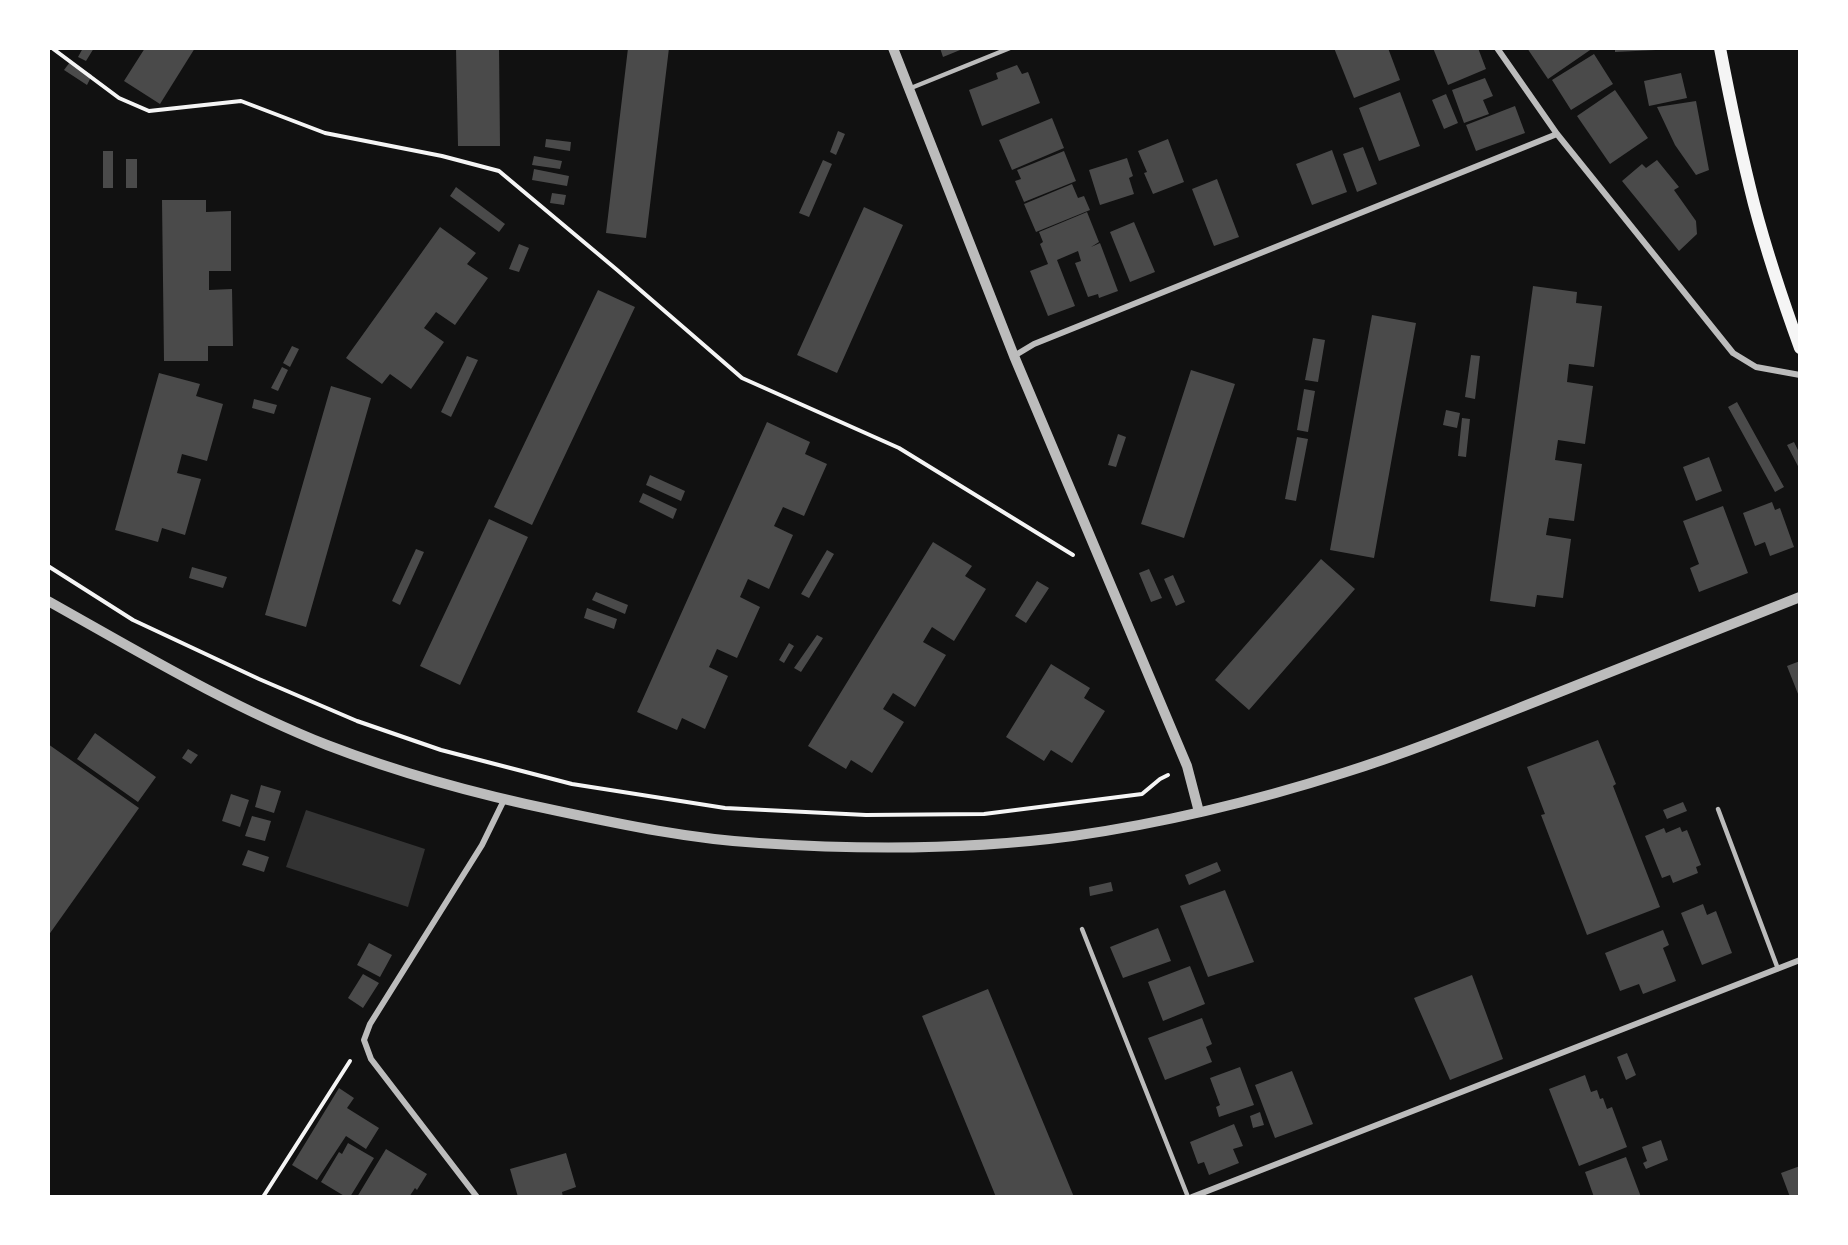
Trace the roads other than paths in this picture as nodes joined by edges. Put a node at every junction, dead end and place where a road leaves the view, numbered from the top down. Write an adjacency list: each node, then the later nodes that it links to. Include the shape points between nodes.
1 (893, 48): 5 (street)
2 (1010, 48): 5 (lane)
3 (1497, 48): 6 (street)
4 (1720, 48): 7 (main road, via 1755,206)
5 (908, 89): 8 (street)
6 (1557, 134): 8 (street, via 1034,344); 9 (street, via 1733,353 1756,367)
7 (1800, 348)
8 (1014, 356): 14 (street, via 1187,765)
9 (1800, 375)
10 (1800, 597): 14 (street, via 1430,743 1342,773)
11 (48, 601): 12 (street, via 246,710 339,749)
12 (504, 800): 14 (street, via 640,829 755,843 885,848 1070,836); 18 (street, via 482,845 370,1024 364,1040 371,1059)
13 (1718, 810): 17 (lane)
14 (1199, 812)
15 (1082, 928): 19 (lane)
16 (1800, 960): 17 (street)
17 (1778, 969): 19 (street)
18 (477, 1197)
19 (1190, 1197)

